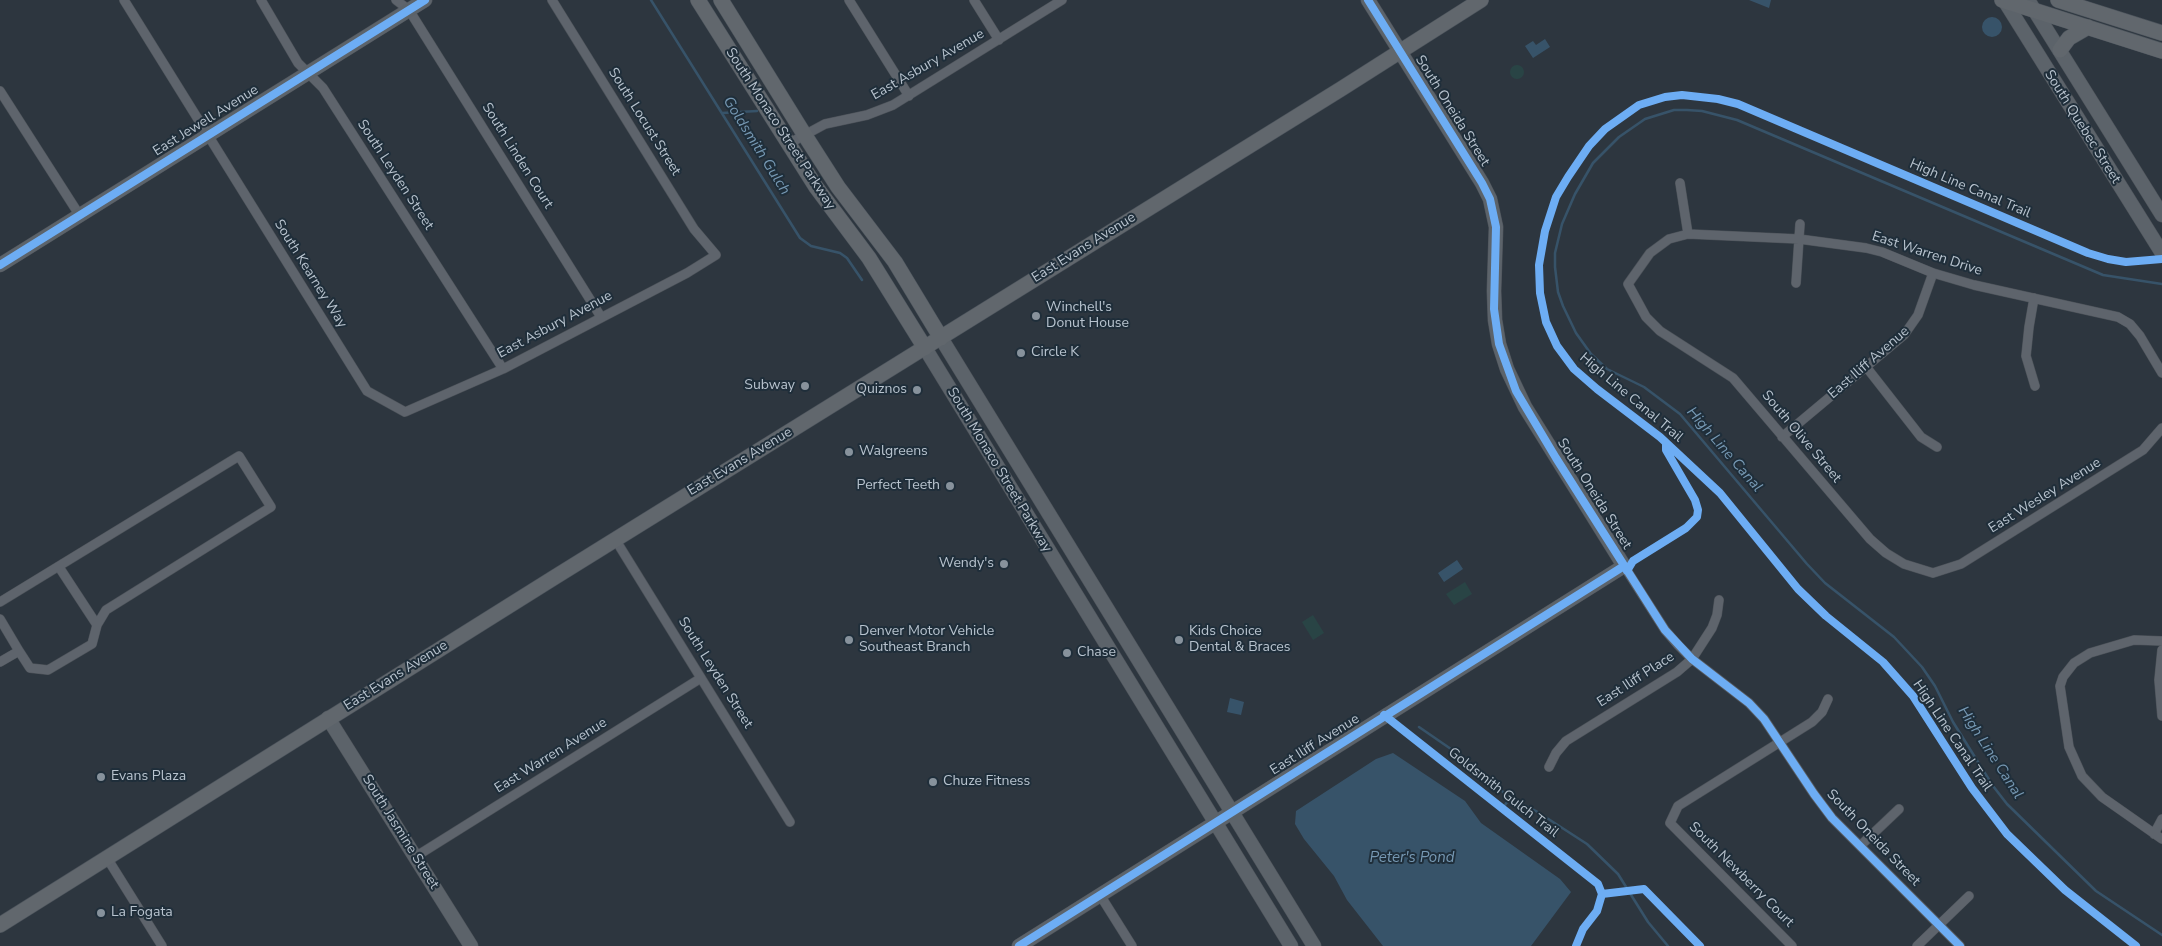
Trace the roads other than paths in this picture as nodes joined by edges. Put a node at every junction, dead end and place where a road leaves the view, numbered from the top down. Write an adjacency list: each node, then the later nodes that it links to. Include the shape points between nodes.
1 (124, 0): 27 (street, South Kearney Way)
2 (261, 0): 23 (street, South Leyden Street, via 298,63)
3 (396, 0): 16 (street)
4 (425, 0): 16 (street, East Jewell Avenue)
5 (552, 0): 36 (street, South Locust Street, via 694,229)
6 (698, 0): 28 (main road, South Monaco Street Parkway)
7 (721, 0): 26 (main road, South Monaco Street Parkway)
8 (849, 0): 25 (street)
9 (974, 0): 19 (street)
10 (1062, 0): 19 (street, East Asbury Avenue)
11 (1368, 0): 22 (street, South Oneida Street)
12 (1481, 0): 22 (main road, East Evans Avenue)
13 (2003, 0): 15 (main road); 35 (street, South Quebec Street)
14 (2058, 0): 18 (main road)
15 (2031, 4): 17 (main road); 20 (street, South Quebec Street)
16 (409, 10): 23 (street, East Jewell Avenue); 41 (street, South Linden Court)
17 (2088, 27): 20 (main road, via 2069,38); 21 (main road)
18 (2162, 34)
19 (999, 40): 25 (street, East Asbury Avenue)
20 (2060, 50): 30 (street, South Quebec Street)
21 (2162, 51)
22 (1401, 52): 43 (main road, East Evans Avenue); 54 (street, South Oneida Street, via 1490,199 1496,230 1495,320 1510,378)
23 (308, 72): 27 (street, East Jewell Avenue); 47 (street, South Leyden Street, via 323,88)
24 (0, 91): 31 (street)
25 (908, 96): 26 (street, East Asbury Avenue, via 878,112 833,121)
26 (804, 134): 28 (street, East Asbury Avenue); 43 (main road, South Monaco Street Parkway, via 838,187 895,262)
27 (206, 135): 31 (street, East Jewell Avenue); 49 (street, South Kearney Way, via 367,391)
28 (788, 144): 44 (main road, South Monaco Street Parkway, via 873,264)
29 (1680, 183): 33 (street)
30 (2162, 215)
31 (80, 216): 37 (street, East Jewell Avenue)
32 (1800, 224): 34 (street)
33 (1688, 234): 34 (street, East Warren Drive); 42 (street, East Warren Drive, via 1669,239 1650,253 1628,284)
34 (1799, 239): 38 (street, East Warren Drive, via 1872,249); 39 (street)
35 (2162, 253)
36 (716, 255): 41 (street, East Asbury Avenue)
37 (0, 265)
38 (1933, 273): 40 (street, East Warren Drive); 46 (street, East Iliff Avenue, via 1910,329)
39 (1796, 282)
40 (2034, 298): 45 (street, East Warren Drive, via 2118,317 2130,324); 48 (street, via 2026,356)
41 (601, 317): 47 (street, East Asbury Avenue)
42 (1646, 317): 51 (street, South Olive Street, via 1660,331 1733,378)
43 (941, 338): 44 (main road, East Evans Avenue); 73 (street, South Monaco Street Parkway)
44 (925, 348): 53 (main road, East Evans Avenue); 76 (street, South Monaco Street Parkway)
45 (2161, 367)
46 (1867, 368): 51 (street, East Iliff Avenue); 52 (street, via 1922,437)
47 (503, 369): 49 (street, East Asbury Avenue)
48 (2035, 386)
49 (404, 412)
50 (2162, 428): 56 (street, East Wesley Avenue, via 2135,455 1961,564)
51 (1782, 437): 56 (street, South Olive Street, via 1870,539 1904,564)
52 (1937, 447)
53 (615, 539): 66 (street, South Leyden Street); 69 (main road, East Evans Avenue)
54 (1624, 566): 64 (street, South Oneida Street, via 1665,630); 73 (street, East Iliff Avenue)
55 (59, 567): 58 (street); 60 (street); 60 (street, via 239,456 271,507 106,610)
56 (1933, 573)
57 (1719, 600): 64 (street, East Iliff Place, via 1712,628)
58 (0, 602)
59 (0, 619): 63 (street)
60 (96, 625): 63 (street, via 92,644 48,670 30,668)
61 (2162, 641): 77 (street, via 2134,640 2090,653 2074,663 2060,686 2069,747 2082,776 2102,797)
62 (2162, 650): 68 (street, via 2159,680)
63 (20, 651): 65 (street)
64 (1692, 659): 70 (street, South Oneida Street, via 1749,703); 71 (street, East Iliff Place, via 1677,672 1566,741)
65 (0, 662)
66 (701, 678): 75 (street, South Leyden Street); 79 (street, East Warren Avenue)
67 (1828, 699): 70 (street, via 1812,722)
68 (2162, 716)
69 (328, 718): 79 (street, South Jasmine Street); 80 (main road, East Evans Avenue)
70 (1780, 742): 78 (street, South Oneida Street, via 1832,818); 91 (street, South Newberry Court, via 1678,806 1670,823)
71 (1548, 767)
72 (1899, 809): 78 (street)
73 (1231, 813): 76 (street, East Iliff Avenue); 90 (street, South Monaco Street Parkway)
74 (2162, 818): 77 (street)
75 (790, 822)
76 (1214, 823): 81 (street, East Iliff Avenue); 89 (street, South Monaco Street Parkway)
77 (2158, 837)
78 (1860, 846): 83 (street, South Oneida Street)
79 (415, 857): 86 (street, South Jasmine Street)
80 (107, 858): 84 (main road, East Evans Avenue); 85 (street)
81 (1100, 895): 87 (street, East Iliff Avenue); 88 (street)
82 (1969, 896): 83 (street)
83 (1940, 924): 92 (street); 93 (street, South Oneida Street)
84 (0, 925)
85 (162, 946)
86 (471, 946)
87 (1019, 946)
88 (1132, 946)
89 (1291, 946)
90 (1314, 946)
91 (1792, 946)
92 (1917, 946)
93 (1960, 946)

